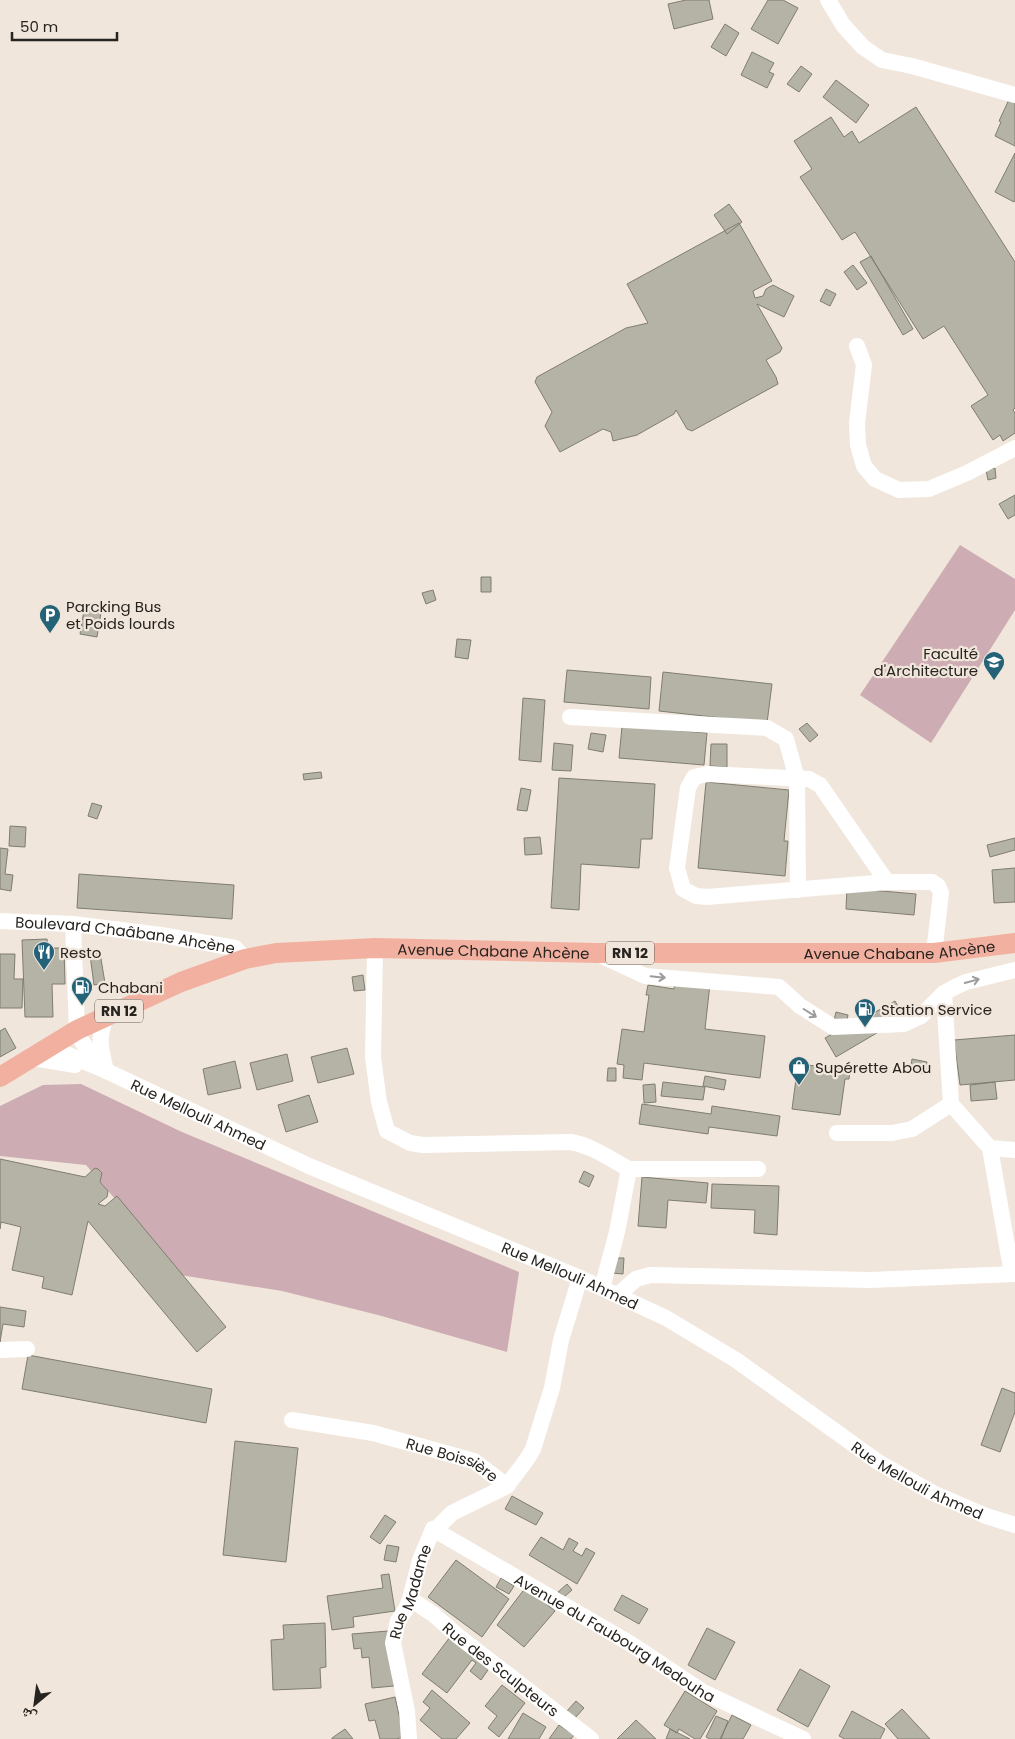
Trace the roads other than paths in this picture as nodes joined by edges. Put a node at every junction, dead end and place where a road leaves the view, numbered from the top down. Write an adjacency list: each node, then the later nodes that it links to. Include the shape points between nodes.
1 (828, 0): 2 (street, via 862,47 882,60)
2 (1015, 95)
3 (857, 346): 4 (street, via 864,365 857,423 858,445 864,466 876,479 899,490 928,489 968,473)
4 (1015, 448)
5 (570, 717): 6 (street, via 767,728 786,739)
6 (797, 778): 7 (street, via 809,779 820,785); 8 (street); 8 (street, via 708,774 694,777 688,788 677,868 683,889 696,896)
7 (887, 882): 8 (street); 13 (street, via 932,882 938,886 941,893)
8 (798, 890)
9 (0, 921): 10 (street, Boulevard Chaâbane Ahcène)
10 (73, 924): 15 (street, Boulevard Chaâbane Ahcène, via 235,948); 19 (street)
11 (1015, 943): 13 (main road, Avenue Chabane Ahcène / RN 12)
12 (375, 948): 14 (main road, Avenue Chabane Ahcène / RN 12); 15 (main road, Avenue Chabane Ahcène / RN 12, via 276,953); 27 (street, via 373,1057 387,1131 410,1143 424,1145 585,1144)
13 (934, 952): 14 (main road, Avenue Chabane Ahcène / RN 12)
14 (596, 953): 17 (street, one-way to 17, via 645,976 778,987 833,1027 904,1024 921,1016)
15 (245, 958): 18 (main road, Avenue Chabane Ahcène / RN 12, via 181,982)
16 (1015, 970): 17 (street, one-way to 16, via 966,982)
17 (944, 993): 23 (street)
18 (106, 1017): 19 (main road, Avenue Chabane Ahcène / RN 12); 21 (street, via 100,1034)
19 (77, 1030): 20 (main road, Avenue Chabane Ahcène / RN 12); 21 (street, Rue Mellouli Ahmed, via 79,1038)
20 (41, 1052): 21 (street, Rue Mellouli Ahmed); 22 (main road, Avenue Chabane Ahcène / RN 12)
21 (103, 1070): 30 (street, Rue Mellouli Ahmed, via 309,1166)
22 (0, 1077)
23 (951, 1104): 24 (street, via 912,1129 892,1133); 25 (street)
24 (837, 1133)
25 (990, 1148): 26 (street); 29 (street)
26 (1015, 1150)
27 (629, 1169): 28 (street); 31 (street)
28 (758, 1170)
29 (1013, 1274): 32 (street, via 870,1280 650,1275 636,1279)
30 (580, 1278): 31 (street, Rue Mellouli Ahmed); 36 (street, Rue Boissière, via 533,1449)
31 (602, 1288): 32 (street, Rue Mellouli Ahmed)
32 (618, 1295): 37 (street, Rue Mellouli Ahmed, via 666,1318 736,1360 878,1462 933,1493)
33 (27, 1349): 34 (street)
34 (0, 1350)
35 (292, 1420): 36 (street, Rue Boissière, via 374,1432 474,1461)
36 (507, 1486): 38 (street, Rue Madame, via 452,1513)
37 (1015, 1525)
38 (433, 1529): 39 (street, Rue Madame, via 420,1560); 42 (street, Avenue du Faubourg Medouha, via 630,1644 703,1692)
39 (410, 1599): 40 (street, Rue Madame, via 398,1622 393,1643 407,1711); 41 (street, Rue des Sculpteurs)
40 (409, 1739)
41 (591, 1739)
42 (803, 1739)

